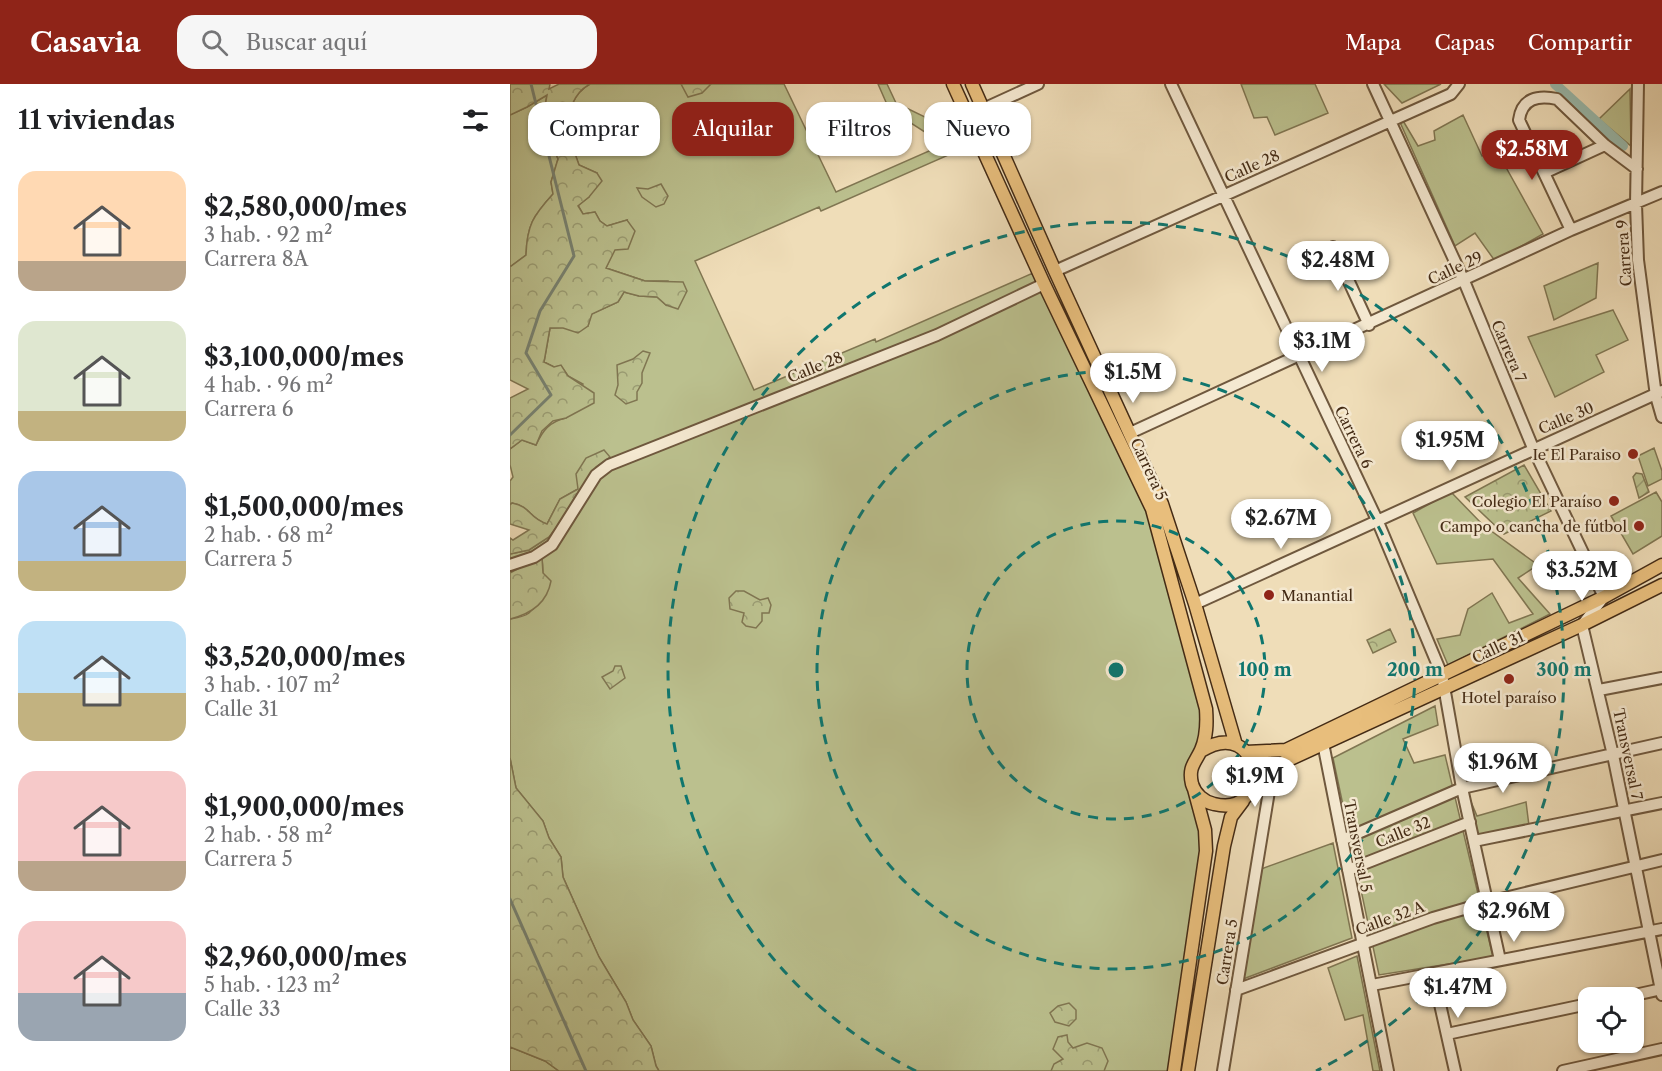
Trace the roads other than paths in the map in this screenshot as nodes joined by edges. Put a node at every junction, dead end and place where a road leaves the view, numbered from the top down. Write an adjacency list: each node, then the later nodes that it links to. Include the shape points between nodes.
1 (953, 84): 22 (main road, Carrera 5)
2 (972, 84): 8 (main road, Carrera 5)
3 (1038, 84): 9 (street)
4 (1171, 84): 16 (street, Carrera 6)
5 (1373, 84): 10 (street, Carrera 7)
6 (1459, 84): 10 (street, Calle 28, via 1451,94)
7 (1638, 84): 13 (street, Carrera 9)
8 (980, 102)
9 (998, 102)
10 (1390, 120): 16 (street, Calle 28); 21 (street, Carrera 7)
11 (1605, 145): 13 (street); 14 (street); 14 (street, via 1557,99 1529,100 1520,109 1519,120)
12 (1004, 156): 20 (main road, Carrera 5)
13 (1637, 169): 17 (street, Carrera 9)
14 (1544, 173): 18 (street)
15 (1662, 192): 17 (street, Calle 29)
16 (1224, 195): 20 (street, Calle 28); 24 (street, Carrera 6)
17 (1636, 204): 18 (street, Calle 29); 25 (street, Carrera 9, via 1638,260)
18 (1571, 230): 21 (street, Calle 29)
19 (1333, 247): 23 (street)
20 (1055, 271): 27 (main road, Carrera 5)
21 (1464, 281): 23 (street, Calle 29); 28 (street, Carrera 7)
22 (1044, 284): 30 (street, Calle 28, via 937,335 609,465 596,475 552,545 534,557); 43 (main road, Carrera 5, via 1152,509 1206,709 1207,728)
23 (1369, 325): 24 (street, Calle 29)
24 (1299, 357): 27 (street, Calle 29); 29 (street, Carrera 6)
25 (1659, 394): 26 (street, Carrera 9); 28 (street, Calle 30)
26 (1662, 416)
27 (1130, 433): 34 (main road, Carrera 5, via 1162,504)
28 (1533, 448): 29 (street, Calle 30); 33 (street, Carrera 7)
29 (1378, 522): 34 (street, Calle 30); 36 (street, Carrera 6)
30 (510, 565)
31 (1662, 565): 33 (main road, Calle 31)
32 (1662, 585): 35 (main road, Calle 31)
33 (1604, 597): 35 (street); 36 (main road, Calle 31)
34 (1196, 604): 42 (main road, Carrera 5)
35 (1582, 625): 38 (main road, Calle 31); 39 (street, Transversal 7)
36 (1442, 675): 38 (street, Carrera 6); 40 (main road, Calle 31)
37 (1662, 678): 39 (street)
38 (1444, 688): 40 (main road, Calle 31); 47 (street, Carrera 6)
39 (1599, 690): 44 (street, Transversal 7)
40 (1322, 738): 42 (main road, Calle 31, via 1286,750); 45 (main road, Calle 31); 52 (street, Transversal 5)
41 (1662, 743): 44 (street)
42 (1241, 748): 43 (main road, via 1224,742); 48 (main road, via 1253,763 1255,775)
43 (1200, 751): 46 (main road, via 1192,767)
44 (1613, 755): 47 (street); 50 (street, Transversal 7)
45 (1273, 768): 48 (main road, Calle 31); 64 (street, Carrera 5)
46 (1192, 785): 48 (main road, via 1199,796 1222,806 1234,804); 70 (main road, via 1205,830 1206,851)
47 (1462, 788): 51 (street, Carrera 6); 52 (street)
48 (1249, 792): 71 (main road, Carrera 5, via 1231,817 1224,846)
49 (1662, 803): 50 (street)
50 (1625, 810): 53 (street); 55 (street, Transversal 7)
51 (1470, 822): 53 (street, Carrera 6); 56 (street, Calle 32)
52 (1342, 840): 56 (street, Transversal 5)
53 (1474, 841): 57 (street, Carrera 6)
54 (1662, 860): 55 (street, Calle 32 A)
55 (1636, 866): 57 (street, Calle 32 A); 59 (street, Transversal 7)
56 (1348, 870): 60 (street, Transversal 5)
57 (1488, 902): 60 (street, Calle 32 A); 61 (street, Carrera 6)
58 (1662, 929): 59 (street)
59 (1649, 932): 61 (street); 65 (street, Transversal 7)
60 (1362, 944): 63 (street, Transversal 5); 64 (street, Calle 32 A)
61 (1500, 960): 62 (street)
62 (1433, 974): 63 (street); 68 (street)
63 (1372, 985): 73 (street, Transversal 5)
64 (1236, 990): 72 (street, Carrera 5)
65 (1662, 991): 66 (street)
66 (1644, 994)
67 (1578, 1006): 68 (street)
68 (1447, 1034): 74 (street)
69 (1662, 1049): 75 (street)
70 (1174, 1071)
71 (1188, 1071)
72 (1223, 1071)
73 (1388, 1071)
74 (1455, 1071)
75 (1563, 1071)

